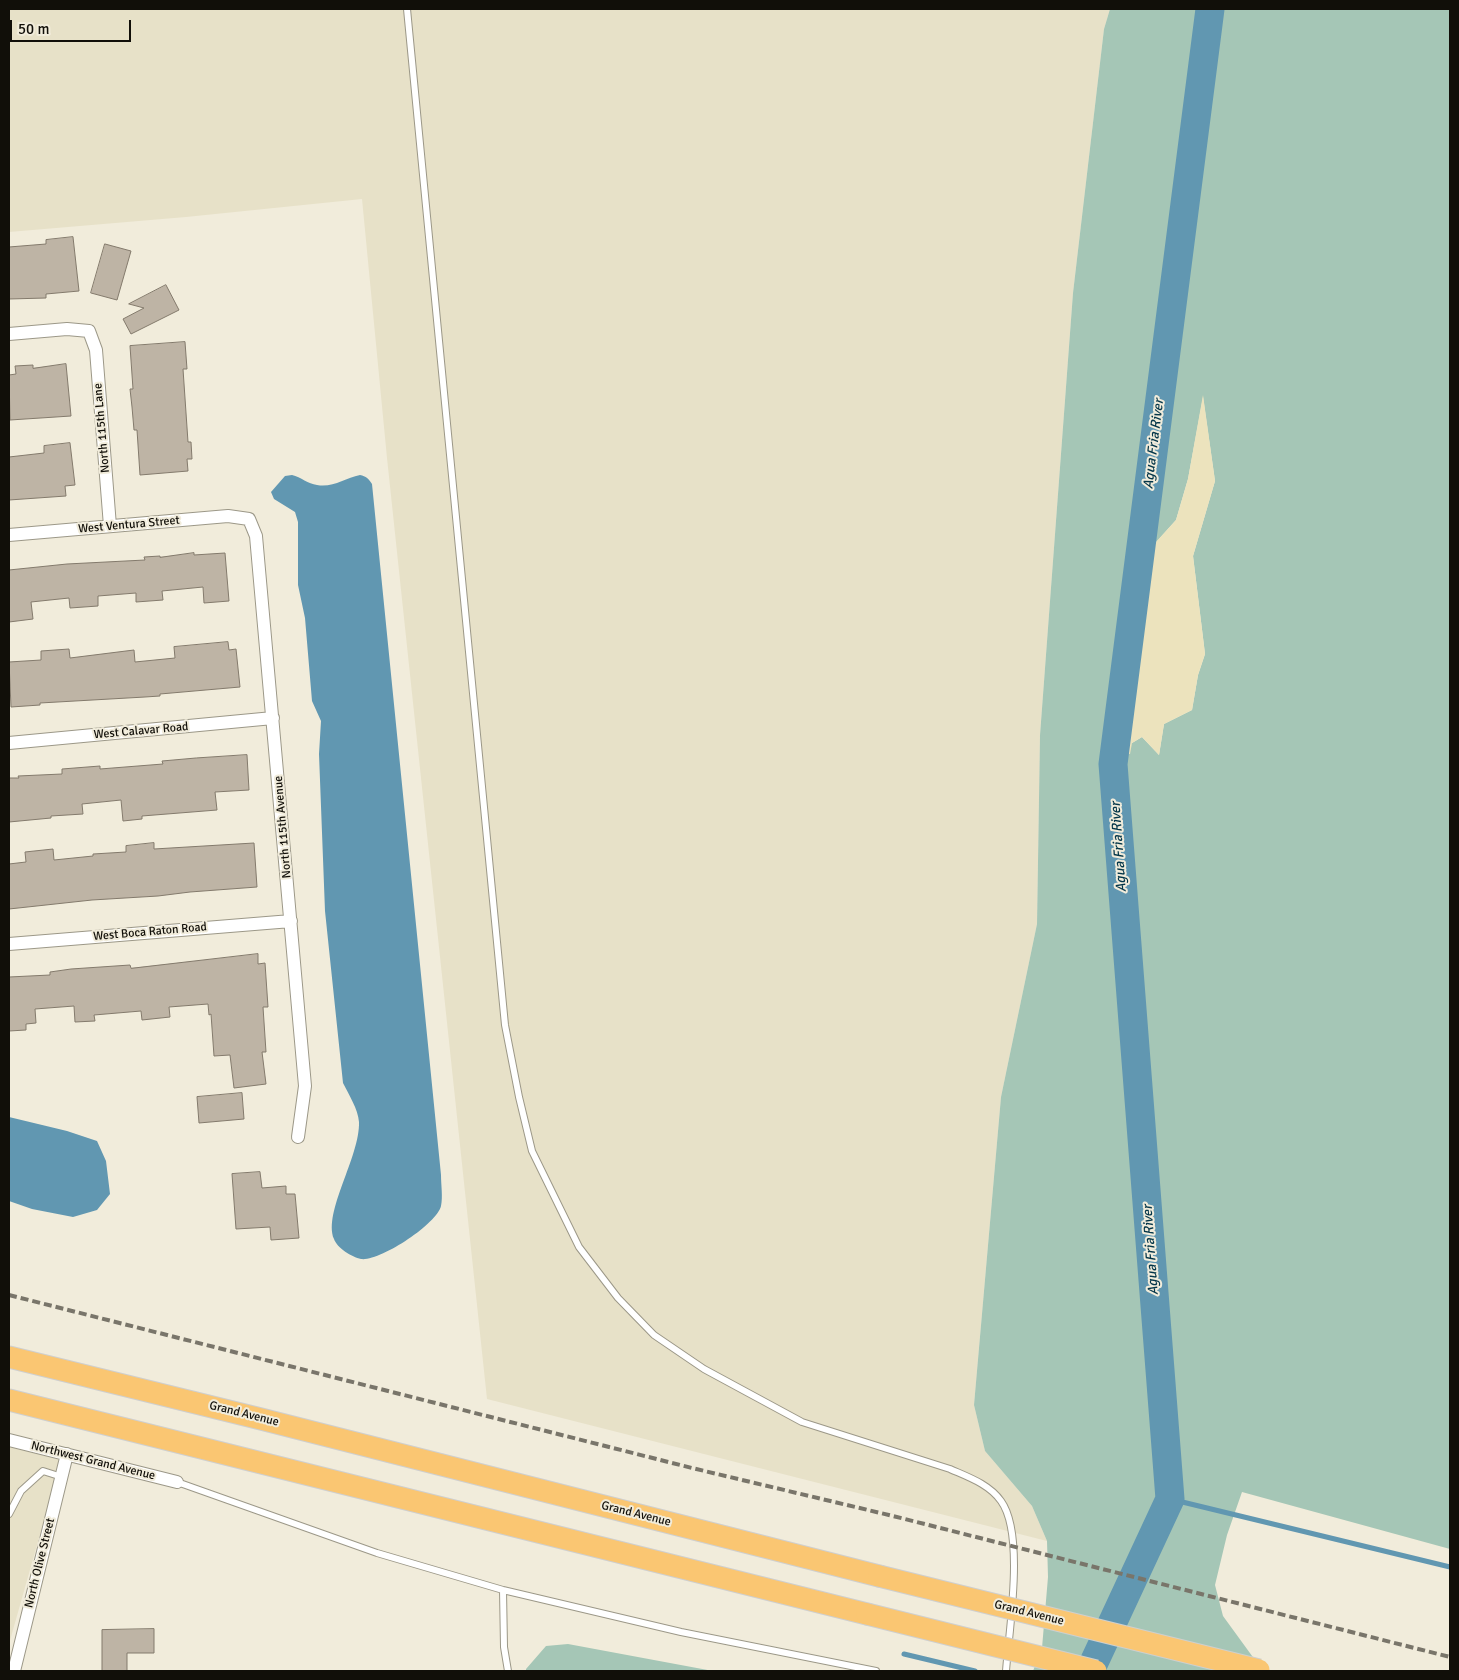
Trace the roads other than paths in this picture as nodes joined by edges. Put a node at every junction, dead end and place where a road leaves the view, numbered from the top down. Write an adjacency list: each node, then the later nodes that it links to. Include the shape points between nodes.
1 (407, 9): 22 (lane, via 505,1025 532,1151 579,1247 618,1298 654,1335 704,1369 802,1422 950,1469 985,1486 1002,1502 1013,1541)
2 (9, 334): 4 (street, North 115th Lane, via 67,329 89,331 96,350)
3 (249, 519): 4 (street, West Ventura Street, via 228,516); 6 (street, North 115th Avenue, via 256,536)
4 (110, 526): 5 (street, West Ventura Street)
5 (9, 535)
6 (272, 718): 7 (street, West Calavar Road); 8 (street, North 115th Avenue)
7 (9, 743)
8 (291, 921): 9 (street, West Boca Raton Road); 10 (street, North 115th Avenue, via 305,1086)
9 (9, 944)
10 (298, 1137)
11 (9, 1357): 24 (highway, Grand Avenue, bridge)
12 (9, 1400): 23 (highway, bridge)
13 (9, 1440): 14 (street, Northwest Grand Avenue)
14 (67, 1454): 15 (street, North Olive Street); 16 (street, Northwest Grand Avenue)
15 (62, 1477): 17 (lane, via 43,1471 21,1491); 19 (street, North Olive Street)
16 (177, 1482): 18 (lane, via 377,1553)
17 (9, 1514)
18 (503, 1590): 20 (lane, via 504,1647); 21 (lane, via 681,1632)
19 (14, 1671)
20 (508, 1671)
21 (876, 1671)
22 (1006, 1671)
23 (1096, 1671)
24 (1262, 1671)

